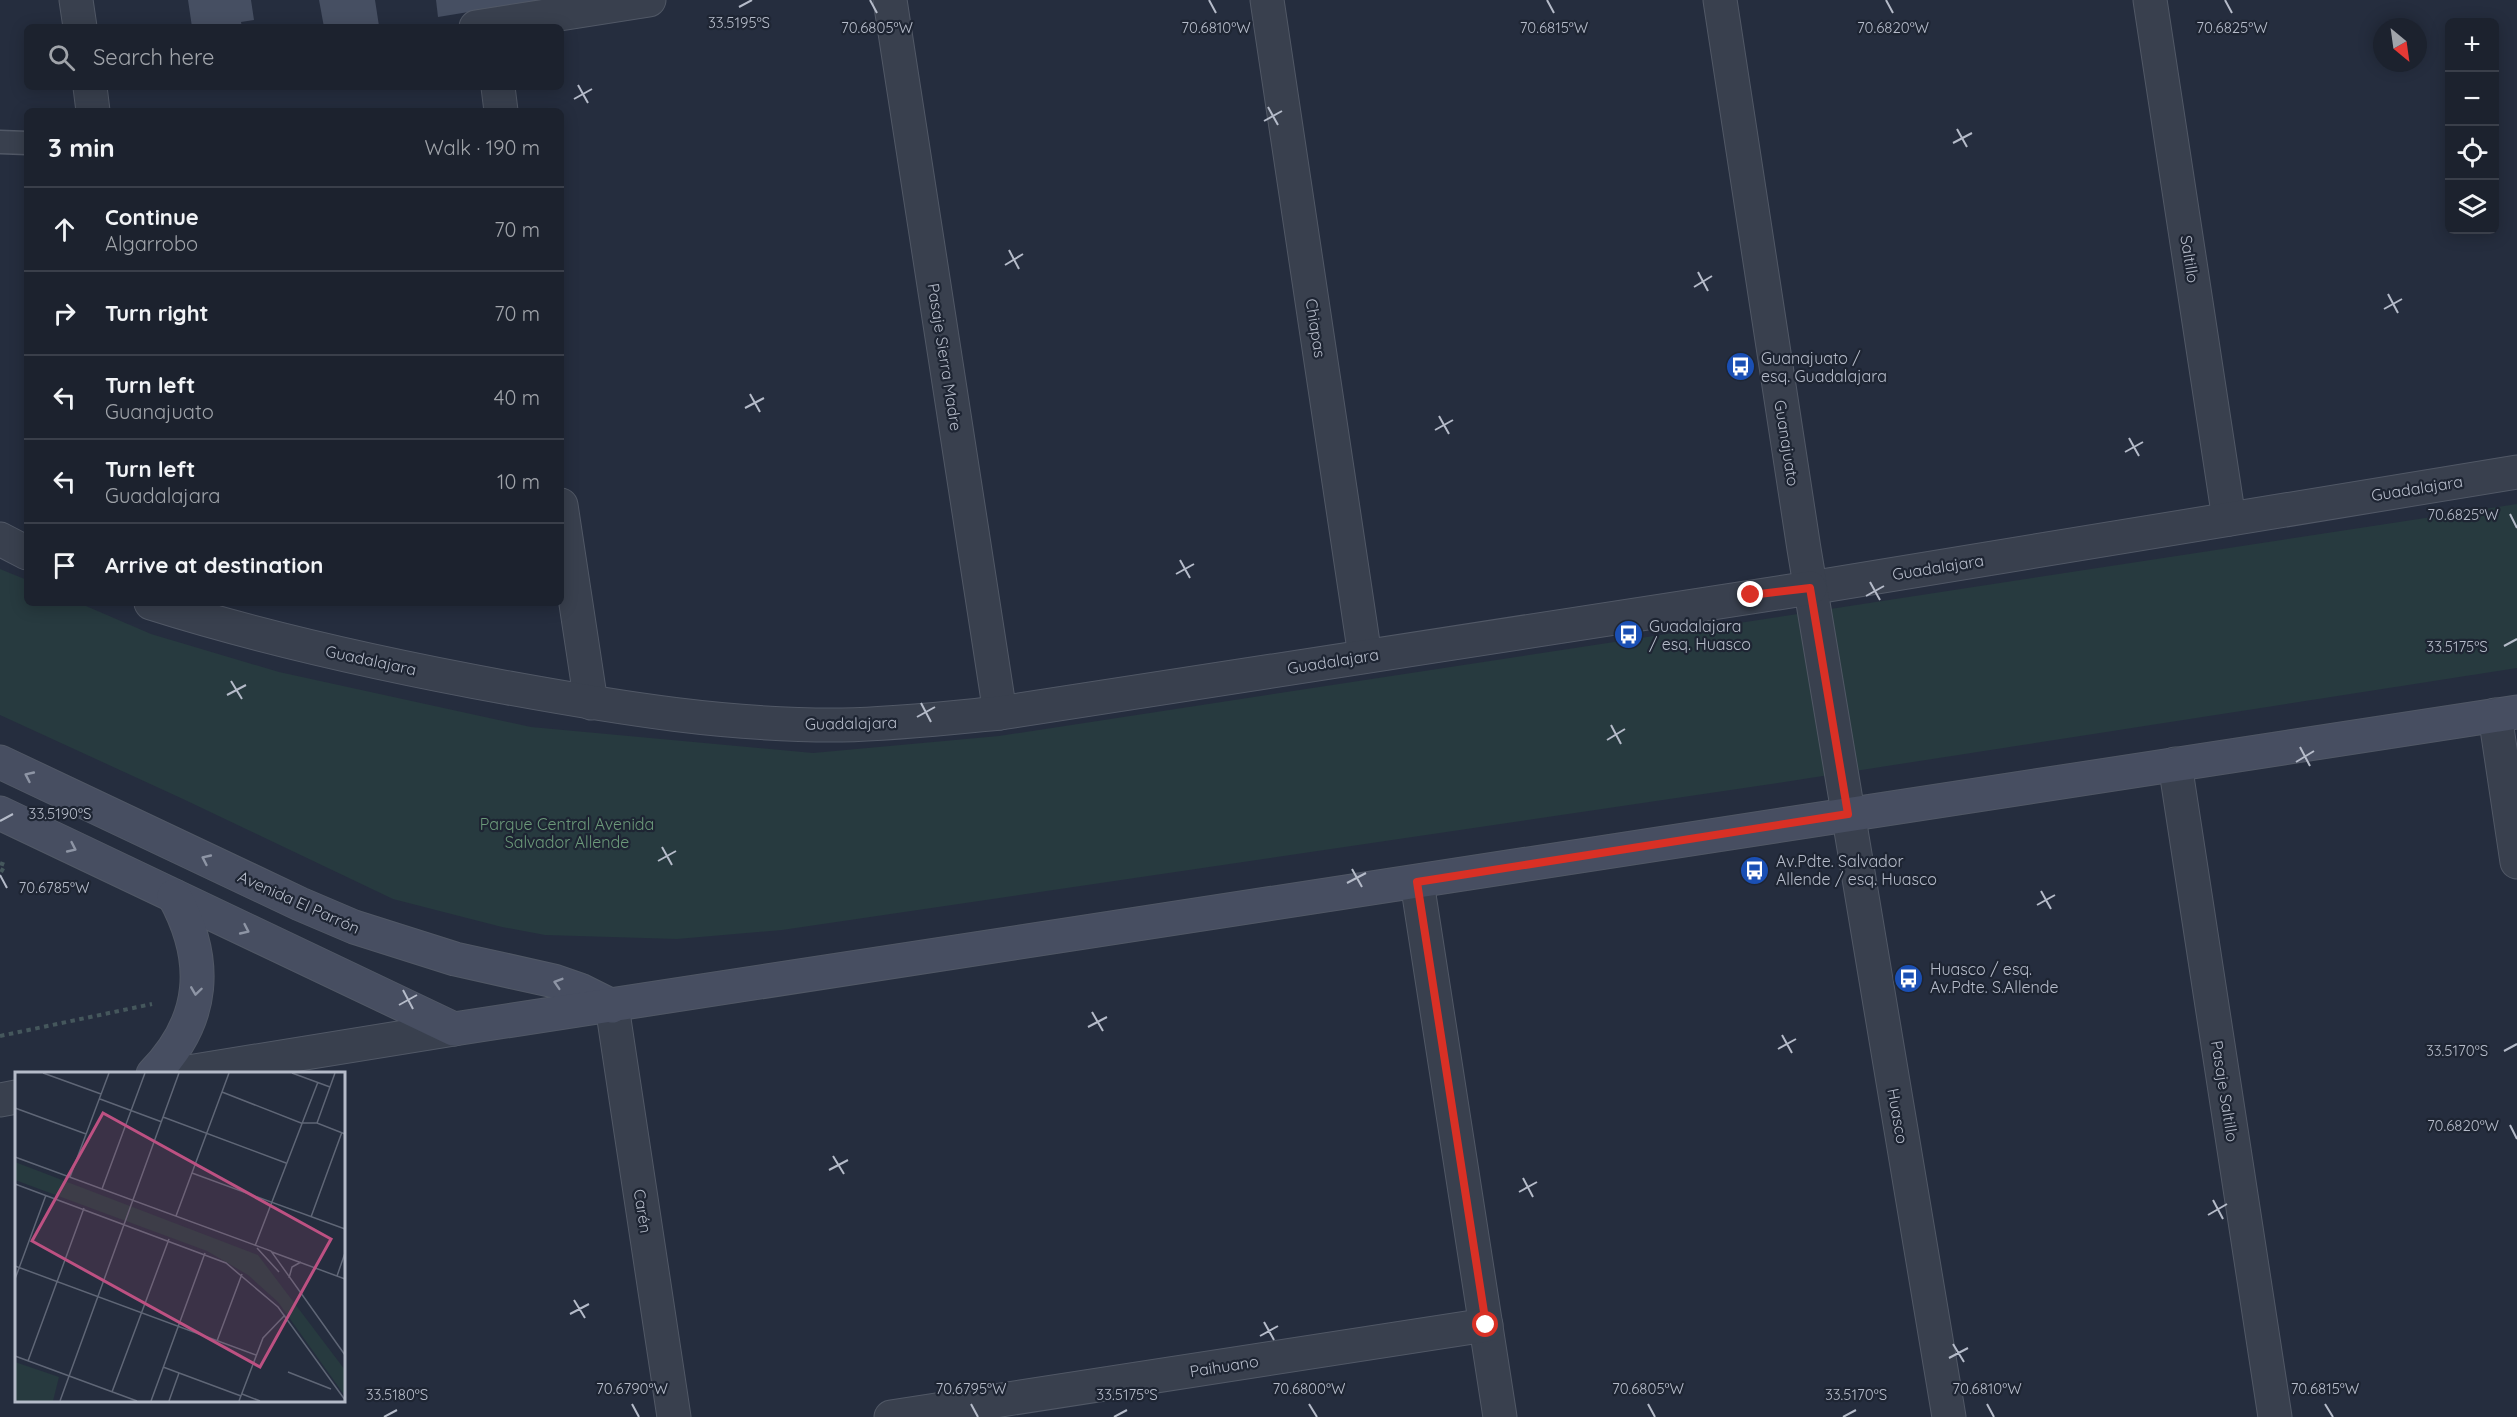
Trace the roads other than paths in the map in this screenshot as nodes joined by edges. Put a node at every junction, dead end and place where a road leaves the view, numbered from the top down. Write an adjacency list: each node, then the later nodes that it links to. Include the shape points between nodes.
1 (76, 0): 7 (street)
2 (650, 0): 8 (street)
3 (890, 0): 24 (street, Pasaje Sierra Madre)
4 (1267, 0): 22 (street, Chiapas)
5 (1719, 0): 20 (street, Guanajuato)
6 (2150, 0): 16 (street, Saltillo)
7 (80, 24)
8 (497, 24)
9 (90, 90): 11 (street)
10 (498, 90): 12 (street)
11 (93, 108)
12 (501, 108)
13 (0, 142): 14 (lane)
14 (24, 143)
15 (2517, 472): 16 (street, Guadalajara)
16 (2229, 519): 20 (street, Guadalajara)
17 (564, 525): 23 (street)
18 (0, 539): 19 (street)
19 (24, 551)
20 (1810, 588): 22 (street, Guadalajara); 29 (street, Guanajuato)
21 (161, 606): 23 (street, Guadalajara, via 315,648)
22 (1365, 656): 24 (street, Guadalajara)
23 (591, 703): 24 (street, Guadalajara, via 681,716 784,724 901,722)
24 (1000, 713)
25 (2506, 714): 27 (main road); 30 (street)
26 (0, 762): 33 (main road, Avenida El Parrón, one-way to 26, via 554,981 455,959 354,927)
27 (2175, 764): 29 (main road); 44 (street, Pasaje Saltillo)
28 (0, 813): 32 (main road, one-way to 32)
29 (1848, 814): 31 (main road); 43 (street, Huasco)
30 (2517, 862)
31 (1417, 882): 33 (main road); 39 (street)
32 (174, 896): 34 (main road, one-way to 34); 35 (main road, one-way to 35, via 194,941 196,988 191,1016 181,1039)
33 (612, 1005): 34 (main road); 40 (street, Carén)
34 (454, 1029): 36 (street)
35 (155, 1072)
36 (188, 1072)
37 (15, 1097): 38 (street)
38 (0, 1100)
39 (1486, 1325): 41 (street, Paihuano); 42 (street)
40 (674, 1417)
41 (891, 1417)
42 (1500, 1417)
43 (1949, 1417)
44 (2275, 1417)

